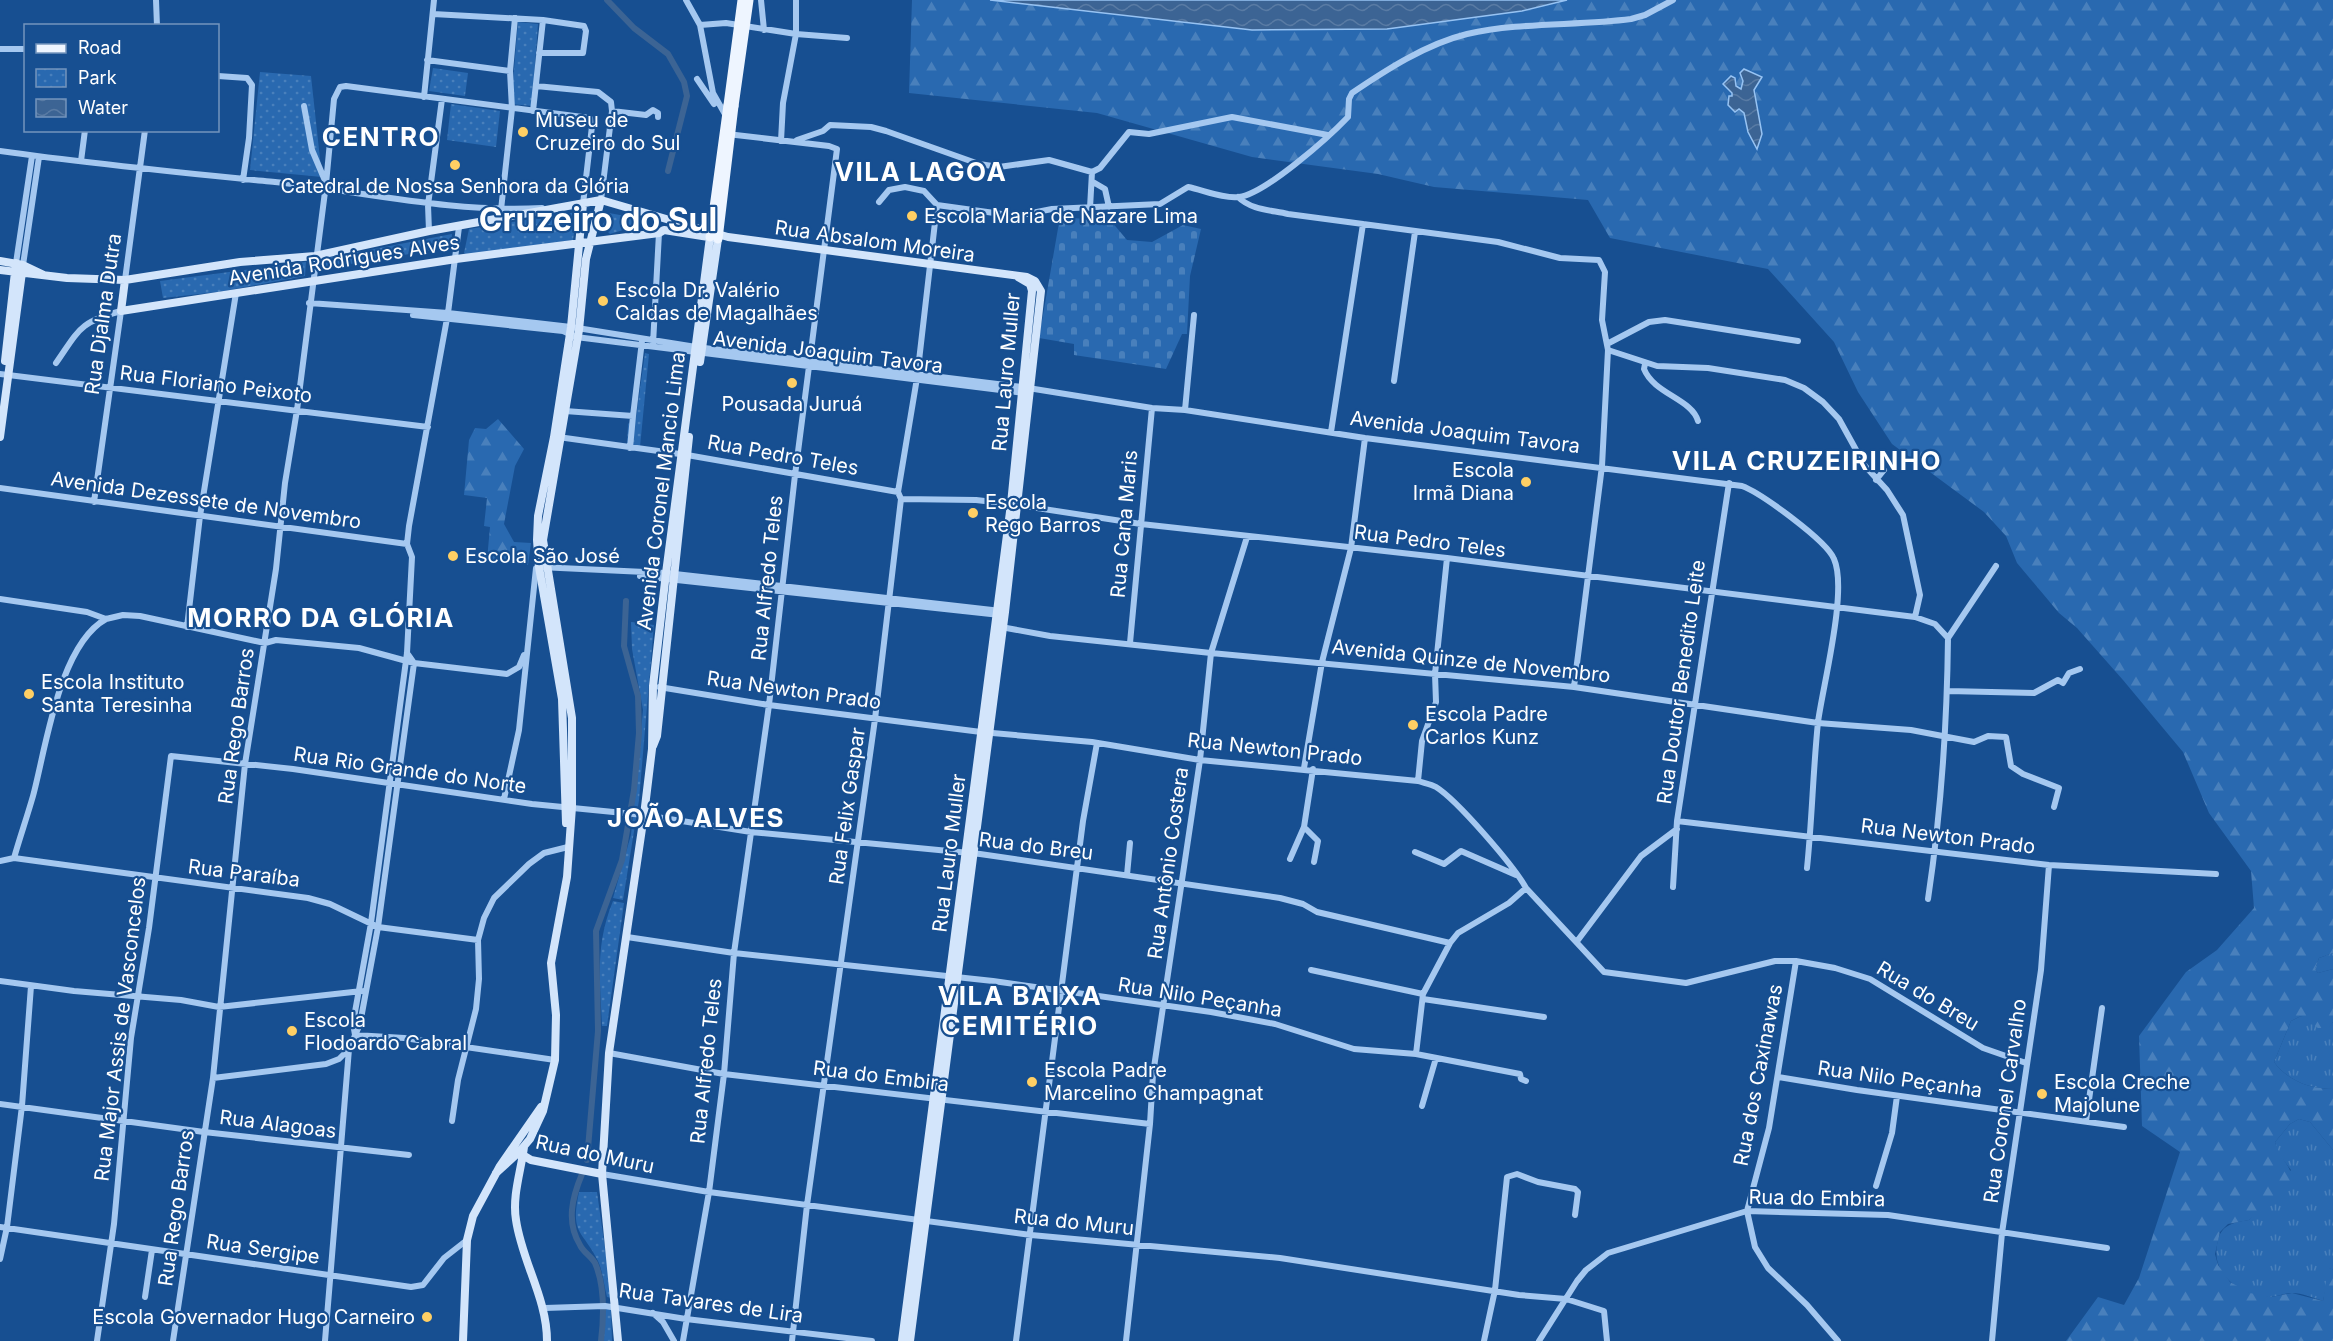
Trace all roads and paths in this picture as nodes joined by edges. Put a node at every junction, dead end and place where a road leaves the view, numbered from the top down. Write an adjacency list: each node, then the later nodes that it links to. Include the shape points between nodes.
1 (156, 0): 12 (street)
2 (434, 0): 9 (street)
3 (686, 0): 13 (street)
4 (742, 0): 31 (main road, bridge)
5 (749, 0): 31 (main road, bridge)
6 (761, 0): 14 (street)
7 (796, 0): 15 (street)
8 (1673, 0): 36 (street, via 1631,19 1514,27 1464,35 1438,45 1395,65 1352,93 1348,117)
9 (433, 14): 10 (street); 20 (street)
10 (514, 18): 11 (street); 21 (street)
11 (543, 20): 19 (street); 19 (street, via 581,24 585,29 583,53)
12 (157, 24)
13 (700, 25): 14 (street, via 726,23); 31 (street, via 713,93)
14 (764, 30): 15 (street)
15 (796, 34): 16 (street); 37 (street, via 783,103)
16 (847, 38)
17 (0, 49): 18 (street)
18 (24, 49)
19 (539, 53): 24 (street)
20 (427, 60): 21 (street); 25 (street)
21 (510, 71): 28 (street)
22 (219, 76): 44 (street, via 251,80 250,133)
23 (697, 79): 31 (street, via 715,106)
24 (536, 86): 29 (street); 30 (street, via 598,92 610,102)
25 (424, 97): 26 (street); 46 (street, Rua Rego Barros, via 340,87 334,99)
26 (442, 99): 28 (street); 51 (street)
27 (304, 106): 46 (street, via 312,150)
28 (512, 109): 29 (street); 56 (street)
29 (533, 111): 50 (street, via 592,121)
30 (612, 111): 32 (street, via 646,115 653,110); 48 (street)
31 (728, 111): 35 (main road)
32 (658, 117)
33 (85, 132): 41 (street)
34 (145, 132): 42 (street, Rua Djalma Dutra)
35 (727, 134): 37 (street); 63 (main road)
36 (1328, 135): 43 (street, via 1233,117 1149,134 1129,132 1100,168); 47 (street, via 1267,185)
37 (781, 141): 38 (street)
38 (793, 142): 43 (street, via 830,125 871,127 979,164 999,167 1049,160); 65 (street, Rua Alfredo Teles, via 835,147 837,153)
39 (0, 151): 40 (street)
40 (35, 156): 41 (street); 70 (street)
41 (81, 160): 42 (street)
42 (139, 168): 44 (street); 73 (street, Rua Djalma Dutra)
43 (1089, 172): 45 (street)
44 (243, 180): 46 (street)
45 (1093, 182): 54 (street, via 1105,189); 55 (street)
46 (326, 187): 51 (street); 66 (street, Rua Rego Barros)
47 (1238, 197): 54 (street, via 1188,187 1160,204); 58 (street, via 1244,204 1256,207)
48 (601, 200): 50 (street, Avenida Rodrigues Alves); 57 (street, Avenida Rodrigues Alves); 64 (street)
49 (879, 202): 52 (street, via 889,190 905,187 924,191)
50 (583, 204): 53 (street, Avenida Rodrigues Alves); 64 (street)
51 (428, 205): 56 (street); 60 (street)
52 (937, 205): 55 (street, via 1016,216 1052,209); 69 (street)
53 (566, 206): 56 (street); 59 (street, Avenida Rodrigues Alves)
54 (1109, 207): 55 (street)
55 (1090, 208)
56 (501, 210)
57 (658, 217): 61 (street, via 665,221); 61 (street, via 649,224); 63 (street, Avenida Rodrigues Alves)
58 (1363, 224): 62 (street); 105 (street)
59 (459, 226): 60 (street, Avenida Rodrigues Alves); 67 (street)
60 (429, 231): 66 (street, Avenida Rodrigues Alves)
61 (658, 232): 63 (street, Avenida Rodrigues Alves); 64 (street, Avenida Rodrigues Alves); 85 (street)
62 (1415, 232): 86 (street, via 1498,242 1560,258 1599,260 1605,272 1602,320); 93 (street)
63 (717, 235): 65 (street, Rua Absalom Moreira); 87 (street, Avenida Coronel Mancio Lima)
64 (585, 244): 67 (street, Avenida Rodrigues Alves); 82 (street)
65 (824, 252): 69 (street, Rua Absalom Moreira); 88 (street, Rua Alfredo Teles)
66 (315, 256): 73 (street, Avenida Rodrigues Alves, via 240,262); 74 (street, Rua Rego Barros)
67 (456, 259): 74 (street, Avenida Rodrigues Alves); 79 (street)
68 (0, 261): 70 (street)
69 (929, 265): 72 (street, Rua Absalom Moreira); 92 (street)
70 (19, 268): 71 (street); 73 (street, Avenida Rodrigues Alves, via 44,275); 91 (street)
71 (0, 270)
72 (1018, 277): 95 (street, Rua Lauro Muller, via 1032,278 1041,291)
73 (125, 280): 77 (street, Rua Djalma Dutra)
74 (312, 281): 75 (street, Avenida Rodrigues Alves); 76 (street, Rua Rego Barros)
75 (236, 293): 77 (street, Avenida Rodrigues Alves); 97 (street)
76 (309, 303): 78 (street); 99 (street, Rua Rego Barros)
77 (121, 311): 89 (street, Avenida Rodrigues Alves, via 81,327); 94 (street, Rua Djalma Dutra)
78 (384, 311): 79 (street); 81 (street)
79 (448, 313): 81 (street); 82 (street)
80 (1194, 315): 100 (street)
81 (447, 321): 82 (street); 104 (street)
82 (574, 332): 84 (street, Avenida Joaquim Tavora); 101 (street); 107 (street)
83 (1798, 341): 86 (street, via 1665,320 1649,322)
84 (642, 342): 85 (street, Avenida Joaquim Tavora); 102 (street)
85 (653, 343): 87 (street, Avenida Joaquim Tavora)
86 (1608, 347): 90 (street); 111 (street)
87 (699, 350): 88 (street, Avenida Joaquim Tavora); 110 (street, Avenida Coronel Mancio Lima)
88 (810, 362): 92 (street, Avenida Joaquim Tavora); 113 (street, Rua Alfredo Teles)
89 (56, 363)
90 (1645, 364): 103 (street, via 1652,381 1691,409); 114 (street, via 1708,368 1785,380 1804,388 1839,419)
91 (4, 374): 94 (street, Rua Floriano Peixoto); 96 (street); 106 (street)
92 (917, 375): 95 (street, Avenida Joaquim Tavora); 117 (street)
93 (1394, 381)
94 (109, 387): 97 (street, Rua Floriano Peixoto); 119 (street, Rua Djalma Dutra)
95 (1026, 390): 98 (street, Avenida Joaquim Tavora); 120 (street, Rua Lauro Muller)
96 (0, 397)
97 (218, 401): 99 (street, Rua Floriano Peixoto); 121 (street)
98 (1152, 408): 100 (street, Avenida Joaquim Tavora); 122 (street, Rua Cana Maris)
99 (297, 410): 104 (street, Rua Floriano Peixoto); 123 (street, Rua Rego Barros)
100 (1185, 410): 105 (street, Avenida Joaquim Tavora)
101 (565, 411): 102 (street); 107 (street)
102 (633, 416): 109 (street)
103 (1698, 421)
104 (428, 427): 125 (street)
105 (1331, 432): 108 (street, Avenida Joaquim Tavora)
106 (0, 435)
107 (558, 437): 109 (street, Rua Pedro Teles); 129 (street)
108 (1365, 438): 111 (street, Avenida Joaquim Tavora); 126 (street)
109 (630, 448): 110 (street, Rua Pedro Teles)
110 (684, 454): 113 (street, Rua Pedro Teles); 131 (street, Avenida Coronel Mancio Lima)
111 (1602, 466): 115 (street, Avenida Joaquim Tavora); 130 (street)
112 (1884, 470): 114 (street)
113 (795, 475): 117 (street, Rua Pedro Teles); 132 (street, Rua Alfredo Teles)
114 (1876, 480): 138 (street, via 1906,521 1920,595)
115 (1729, 483): 133 (street, Rua Doutor Benedito Leite); 136 (street, Avenida Joaquim Tavora, via 1755,491 1826,547 1834,559 1838,584)
116 (0, 488): 119 (street, Avenida Dezessete de Novembro)
117 (898, 492): 118 (street)
118 (901, 499): 120 (street, Rua Pedro Teles); 135 (street, Rua Felix Gaspar)
119 (94, 502): 121 (street, Avenida Dezessete de Novembro)
120 (1014, 505): 122 (street, Rua Pedro Teles); 137 (street, Rua Lauro Muller)
121 (200, 516): 123 (street, Avenida Dezessete de Novembro); 140 (street)
122 (1141, 524): 124 (street, Rua Pedro Teles); 144 (street, Rua Cana Maris)
123 (281, 527): 125 (street, Avenida Dezessete de Novembro); 143 (street, Rua Rego Barros)
124 (1247, 537): 126 (street, Rua Pedro Teles); 146 (street, Rua Antônio Costera)
125 (407, 544): 147 (street, via 412,557)
126 (1351, 548): 127 (street, Rua Pedro Teles); 148 (street)
127 (1447, 558): 130 (street, Rua Pedro Teles); 151 (street)
128 (1996, 566): 142 (street)
129 (540, 567): 131 (street); 145 (street); 170 (street, via 572,718)
130 (1587, 576): 133 (street, Rua Pedro Teles); 153 (street)
131 (669, 577): 132 (street); 152 (street, Avenida Coronel Mancio Lima)
132 (782, 589): 135 (street); 156 (street, Rua Alfredo Teles)
133 (1710, 590): 136 (street, Rua Pedro Teles); 155 (street, Rua Doutor Benedito Leite)
134 (0, 599): 139 (street, via 87,612)
135 (889, 599): 137 (street); 157 (street, Rua Felix Gaspar)
136 (1835, 609): 138 (street, Rua Pedro Teles); 158 (street)
137 (1001, 613): 141 (street, Rua Lauro Muller)
138 (1915, 617): 142 (street, Rua Pedro Teles, via 1935,624)
139 (106, 619): 140 (street, via 132,615); 185 (street, via 82,642 55,699)
140 (187, 627): 143 (street)
141 (999, 627): 144 (street, Avenida Quinze de Novembro); 159 (street, Rua Lauro Muller)
142 (1948, 638): 154 (street)
143 (264, 643): 147 (street, via 276,640); 164 (street, Rua Rego Barros)
144 (1130, 643): 146 (street, Avenida Quinze de Novembro)
145 (527, 646): 149 (street, via 519,667 507,674); 169 (street, via 519,730)
146 (1211, 653): 148 (street, Avenida Quinze de Novembro); 163 (street, Rua Antônio Costera)
147 (406, 656): 149 (street); 168 (street)
148 (1322, 662): 151 (street, Avenida Quinze de Novembro); 165 (street)
149 (414, 663): 168 (street)
150 (2080, 669): 154 (street, via 2069,673 2063,682 2058,680 2034,693)
151 (1435, 674): 153 (street, Avenida Quinze de Novembro); 167 (street, via 1436,702 1422,741)
152 (657, 687): 156 (street, Rua Newton Prado); 172 (street, Avenida Coronel Mancio Lima)
153 (1574, 687): 155 (street, Avenida Quinze de Novembro)
154 (1948, 692): 160 (street)
155 (1696, 704): 158 (street, Avenida Quinze de Novembro); 173 (street, Rua Doutor Benedito Leite)
156 (769, 705): 157 (street, Rua Newton Prado); 176 (street, Rua Alfredo Teles)
157 (875, 719): 159 (street, Rua Newton Prado); 178 (street, Rua Felix Gaspar)
158 (1818, 723): 160 (street, Avenida Quinze de Novembro, via 1911,730); 177 (street)
159 (985, 732): 161 (street, Rua Newton Prado); 184 (street, Rua Lauro Muller)
160 (1944, 737): 171 (street, Avenida Quinze de Novembro, via 1974,742 1988,736 2006,737 2011,766 2059,788); 182 (street)
161 (1097, 743): 163 (street, Rua Newton Prado); 190 (street)
162 (171, 756): 164 (street, Rua Rio Grande do Norte); 195 (street, Rua Major Assis de Vasconcelos)
163 (1200, 760): 165 (street, Rua Newton Prado); 196 (street, Rua Antônio Costera)
164 (245, 764): 168 (street, Rua Rio Grande do Norte); 198 (street, Rua Rego Barros)
165 (1304, 768): 166 (street, Rua Newton Prado)
166 (1313, 769): 167 (street, Rua Newton Prado); 174 (street)
167 (1418, 781): 194 (street, Rua Newton Prado, via 1435,786 1444,794)
168 (393, 784): 169 (street, Rua Rio Grande do Norte); 179 (street)
169 (504, 799): 170 (street, Rua Rio Grande do Norte)
170 (568, 807): 172 (street, Rua Rio Grande do Norte); 180 (street)
171 (2054, 807)
172 (645, 815): 176 (street, Rua do Breu); 203 (street, Avenida Coronel Mancio Lima)
173 (1677, 821): 175 (street, Rua Doutor Benedito Leite); 177 (street, Rua Newton Prado)
174 (1304, 827): 186 (street); 188 (street, via 1318,841)
175 (1677, 829): 197 (street, Rua Doutor Benedito Leite); 205 (street, via 1641,856)
176 (752, 832): 178 (street, Rua do Breu); 207 (street, Rua Alfredo Teles)
177 (1810, 836): 182 (street, Rua Newton Prado); 191 (street)
178 (858, 841): 184 (street, Rua do Breu); 210 (street, Rua Felix Gaspar)
179 (384, 843): 201 (street); 202 (street)
180 (568, 843): 204 (street, via 544,853 511,879 494,898); 229 (street, via 567,877 551,963)
181 (1130, 843): 193 (street)
182 (1935, 851): 189 (street, Rua Newton Prado); 200 (street)
183 (1415, 852): 194 (street, via 1444,864 1461,851)
184 (969, 854): 190 (street, Rua do Breu); 212 (street, Rua Lauro Muller)
185 (14, 858): 187 (street, Rua Paraíba); 195 (street, Rua Paraíba)
186 (1290, 860)
187 (0, 861)
188 (1314, 862)
189 (2049, 865): 192 (street, Rua Newton Prado); 230 (street, Rua Coronel Carvalho, via 2046,930)
190 (1078, 868): 193 (street, Rua do Breu); 216 (street)
191 (1807, 868)
192 (2216, 874)
193 (1127, 875): 196 (street, Rua do Breu)
194 (1520, 876): 199 (street, Rua Newton Prado)
195 (155, 878): 198 (street, Rua Paraíba); 217 (street, Rua Major Assis de Vasconcelos)
196 (1182, 882): 206 (street, Rua do Breu, via 1280,898 1317,912); 219 (street, Rua Antônio Costera)
197 (1673, 886)
198 (232, 888): 201 (street, Rua Paraíba, via 330,904); 220 (street, Rua Rego Barros)
199 (1526, 888): 205 (street, Rua Newton Prado); 206 (street, via 1509,903 1458,933)
200 (1928, 899)
201 (371, 923): 202 (street, Rua Paraíba); 215 (street)
202 (378, 927): 204 (street, Rua Paraíba); 215 (street)
203 (627, 937): 207 (street, Rua Nilo Peçanha); 226 (street, Avenida Coronel Mancio Lima)
204 (478, 940): 224 (street, via 479,979)
205 (1578, 940): 208 (street, Rua Newton Prado, via 1604,972 1672,982 1697,982 1776,961)
206 (1450, 943): 218 (street)
207 (734, 953): 210 (street, Rua Nilo Peçanha); 231 (street, Rua Alfredo Teles)
208 (1796, 962): 209 (street, Rua Newton Prado); 232 (street, Rua dos Caxinawas)
209 (1811, 963): 230 (street, Rua do Breu, via 1870,979 1983,1048)
210 (842, 965): 212 (street, Rua Nilo Peçanha); 235 (street, Rua Felix Gaspar)
211 (1311, 970): 218 (street)
212 (953, 978): 216 (street, Rua Nilo Peçanha); 237 (street, Rua Lauro Muller)
213 (0, 981): 214 (street)
214 (31, 986): 217 (street); 239 (street)
215 (362, 991): 220 (street); 223 (street, via 360,1024)
216 (1061, 993): 219 (street, Rua Nilo Peçanha); 241 (street)
217 (137, 995): 220 (street); 243 (street, Rua Major Assis de Vasconcelos)
218 (1423, 996): 222 (street); 227 (street)
219 (1166, 1005): 227 (street, Rua Nilo Peçanha, via 1275,1024 1354,1049); 246 (street, Rua Antônio Costera, via 1153,1074)
220 (219, 1007): 233 (street, Rua Rego Barros)
221 (2102, 1008): 245 (street)
222 (1544, 1017)
223 (355, 1035): 224 (street); 225 (street)
224 (467, 1047): 229 (street); 244 (street)
225 (349, 1049): 233 (street, via 326,1064); 249 (street)
226 (609, 1053): 231 (street, Rua do Embira); 252 (street, Avenida Coronel Mancio Lima)
227 (1416, 1054): 228 (street, Rua Nilo Peçanha)
228 (1436, 1058): 234 (street, Rua Nilo Peçanha, via 1521,1074); 240 (street)
229 (555, 1060): 250 (street, via 540,1117)
230 (2026, 1063): 242 (street, Rua Coronel Carvalho)
231 (723, 1074): 235 (street, Rua do Embira); 254 (street, Rua Alfredo Teles)
232 (1778, 1077): 236 (street, Rua Nilo Peçanha); 256 (street, Rua dos Caxinawas, via 1764,1152)
233 (213, 1078): 248 (street, Rua Rego Barros)
234 (1526, 1081)
235 (825, 1086): 237 (street, Rua do Embira); 255 (street, Rua Felix Gaspar)
236 (1897, 1096): 242 (street, Rua Nilo Peçanha); 253 (street, via 1892,1133)
237 (937, 1099): 241 (street, Rua do Embira); 258 (street, Rua Lauro Muller)
238 (0, 1104): 239 (street, Rua Alagoas)
239 (21, 1106): 243 (street, Rua Alagoas); 259 (street)
240 (1422, 1106)
241 (1046, 1111): 246 (street, Rua do Embira); 261 (street)
242 (2020, 1113): 245 (street, Rua Nilo Peçanha); 260 (street, Rua Coronel Carvalho)
243 (125, 1120): 248 (street, Rua Alagoas); 263 (street, Rua Major Assis de Vasconcelos)
244 (452, 1121)
245 (2086, 1121): 247 (street, Rua Nilo Peçanha)
246 (1150, 1124): 264 (street, Rua Antônio Costera)
247 (2124, 1127)
248 (204, 1132): 249 (street, Rua Alagoas); 267 (street, Rua Rego Barros)
249 (341, 1148): 251 (street, Rua Alagoas); 269 (street)
250 (520, 1150): 252 (street, Rua do Muru); 262 (street, via 496,1173 473,1216); 274 (street, via 516,1218)
251 (409, 1155)
252 (602, 1174): 254 (street, Rua do Muru); 273 (street, Avenida Coronel Mancio Lima)
253 (1876, 1186)
254 (709, 1192): 255 (street, Rua do Muru); 276 (street, Rua Alfredo Teles)
255 (807, 1206): 258 (street, Rua do Muru); 277 (street, Rua Felix Gaspar)
256 (1747, 1211): 260 (street, Rua do Embira, via 1888,1215); 272 (street, Rua do Embira, via 1608,1253 1586,1270); 295 (street, Rua dos Caxinawas, via 1760,1256)
257 (1575, 1215): 270 (street, via 1575,1189 1517,1174 1507,1176)
258 (922, 1220): 261 (street, Rua do Muru); 288 (street, Rua Lauro Muller); 289 (street, Rua Lauro Muller)
259 (4, 1227): 263 (street, Rua Sergipe); 268 (street)
260 (2002, 1233): 265 (street, Rua do Embira); 296 (street, Rua Coronel Carvalho)
261 (1031, 1235): 264 (street, Rua do Muru); 290 (street)
262 (467, 1240): 269 (street, Rua Sergipe, via 444,1258 420,1287); 281 (street)
263 (111, 1243): 266 (street, Rua Sergipe); 278 (street, Rua Major Assis de Vasconcelos)
264 (1137, 1245): 270 (street, Rua do Muru, via 1280,1258); 291 (street, Rua Antônio Costera)
265 (2107, 1248)
266 (152, 1250): 267 (street, Rua Sergipe); 271 (street)
267 (186, 1256): 269 (street, Rua Sergipe); 279 (street, Rua Rego Barros)
268 (0, 1259)
269 (330, 1274): 280 (street)
270 (1495, 1290): 272 (street, Rua do Muru); 292 (street)
271 (146, 1297)
272 (1566, 1299): 293 (street, Rua do Embira); 294 (street, Rua do Muru, via 1604,1311)
273 (616, 1307): 274 (street, Rua Tavares de Lira); 275 (street, Rua Tavares de Lira); 283 (street, Avenida Coronel Mancio Lima)
274 (545, 1308): 282 (street)
275 (650, 1311): 276 (street, Rua Tavares de Lira); 284 (street, via 663,1322)
276 (686, 1319): 277 (street, Rua Tavares de Lira); 285 (street, Rua Alfredo Teles)
277 (793, 1330): 286 (street, Rua Felix Gaspar); 287 (street, Rua Tavares de Lira)
278 (97, 1341)
279 (173, 1341)
280 (325, 1341)
281 (463, 1341)
282 (547, 1341)
283 (618, 1341)
284 (674, 1341)
285 (683, 1341)
286 (792, 1341)
287 (872, 1341)
288 (902, 1341)
289 (910, 1341)
290 (1016, 1341)
291 (1126, 1341)
292 (1484, 1341)
293 (1539, 1341)
294 (1607, 1341)
295 (1838, 1341)
296 (1992, 1341)

